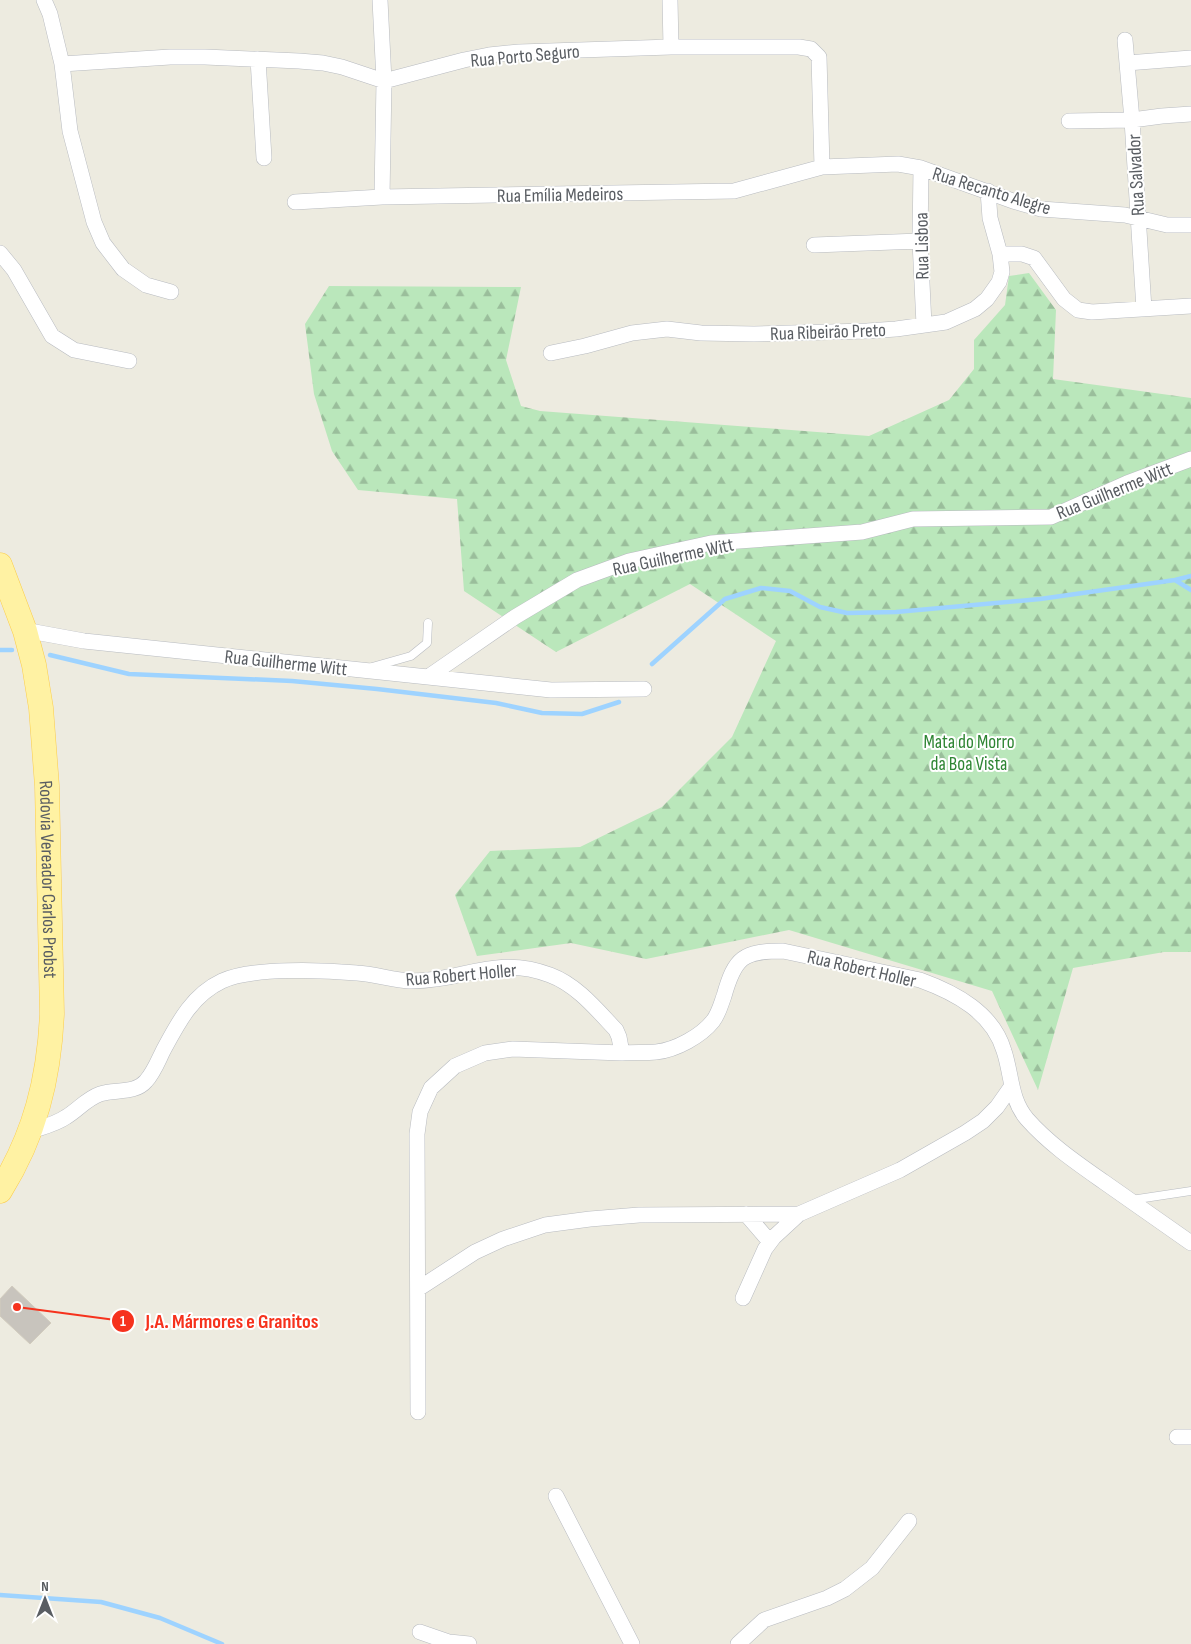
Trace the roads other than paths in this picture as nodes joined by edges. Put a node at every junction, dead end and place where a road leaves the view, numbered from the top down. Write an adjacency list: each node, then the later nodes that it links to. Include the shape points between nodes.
1 (44, 0): 9 (street)
2 (380, 0): 10 (street)
3 (670, 0): 5 (street)
4 (1125, 40): 8 (street, Rua Salvador)
5 (671, 46): 10 (street, Rua Porto Seguro, via 489,55); 15 (street, Rua Porto Seguro, via 811,49 819,57)
6 (1191, 58): 8 (street)
7 (258, 59): 9 (street, via 170,57); 10 (street, via 323,63); 14 (street)
8 (1127, 63): 12 (street, Rua Salvador)
9 (62, 64): 26 (street, via 70,131 94,222 104,243 123,269 146,285)
10 (384, 81): 18 (street)
11 (1191, 114): 12 (street)
12 (1132, 120): 13 (street); 20 (street, Rua Salvador)
13 (1069, 121)
14 (264, 158)
15 (822, 168): 16 (street, Rua Recanto Alegre, via 898,164); 18 (street, Rua Emília Medeiros, via 734,191)
16 (921, 168): 17 (street, Rua Recanto Alegre); 22 (street, Rua Lisboa)
17 (988, 191): 20 (street, Rua Recanto Alegre, via 1041,209 1125,214); 25 (street, Rua Ribeirão Preto, via 990,218)
18 (382, 197): 19 (street, Rua Emília Medeiros)
19 (295, 202)
20 (1138, 218): 21 (street, Rua Recanto Alegre, via 1167,225); 28 (street, Rua Salvador)
21 (1191, 225)
22 (920, 241): 23 (street); 29 (street, Rua Lisboa)
23 (814, 245)
24 (0, 254): 31 (street, via 14,270 52,336 74,350)
25 (1000, 254): 28 (street, via 1022,254 1034,258 1064,300 1078,310); 29 (street, Rua Ribeirão Preto, via 1002,272 999,282 986,300 975,309 946,322)
26 (171, 292)
27 (1191, 306): 28 (street)
28 (1144, 309)
29 (924, 325): 30 (street, Rua Ribeirão Preto, via 867,331 754,334 667,329)
30 (551, 352)
31 (129, 360)
32 (1191, 459): 37 (street, Rua Guilherme Witt, via 1050,517 913,519 862,532 711,543 629,561 577,580 515,617)
33 (0, 565): 35 (main road, Rodovia Vereador Carlos Probst)
34 (428, 623): 36 (lane, via 427,643 411,656)
35 (24, 630): 36 (street, Rua Guilherme Witt, via 84,641); 41 (main road, Rodovia Vereador Carlos Probst, via 34,665 45,745 52,1014 46,1073)
36 (362, 670): 37 (street, Rua Guilherme Witt)
37 (428, 677): 38 (street, via 551,690)
38 (644, 689)
39 (622, 1053): 40 (street, Rua Robert Holler, via 658,1052 681,1045 714,1020 735,966 746,956 763,951 783,951 920,980 959,998 984,1016 996,1032 1005,1052); 41 (street, Rua Robert Holler, via 616,1030 573,988 552,975 530,969 510,966 489,968 410,981 358,973 256,973 223,980 186,1010 145,1083 133,1089 93,1097 67,1117); 49 (street, via 513,1049 485,1053 455,1066 431,1088 420,1112 417,1134)
40 (1011, 1088): 44 (street, Rua Robert Holler, via 1026,1119 1059,1150); 46 (street, via 983,1121 965,1133 900,1170)
41 (31, 1131): 42 (main road, Rodovia Vereador Carlos Probst)
42 (0, 1191)
43 (1191, 1191): 44 (lane)
44 (1130, 1200): 48 (street, Rua Robert Holler)
45 (746, 1214): 46 (street); 47 (street); 49 (street, via 638,1215 545,1226 503,1238 475,1252)
46 (799, 1214): 47 (street)
47 (770, 1242): 50 (street)
48 (1191, 1243)
49 (418, 1290): 51 (street)
50 (743, 1298)
51 (418, 1412)
52 (556, 1496): 56 (street)
53 (909, 1521): 57 (street, via 872,1568 845,1589 764,1620)
54 (420, 1632): 55 (street, via 449,1642)
55 (469, 1644)
56 (632, 1644)
57 (738, 1644)

